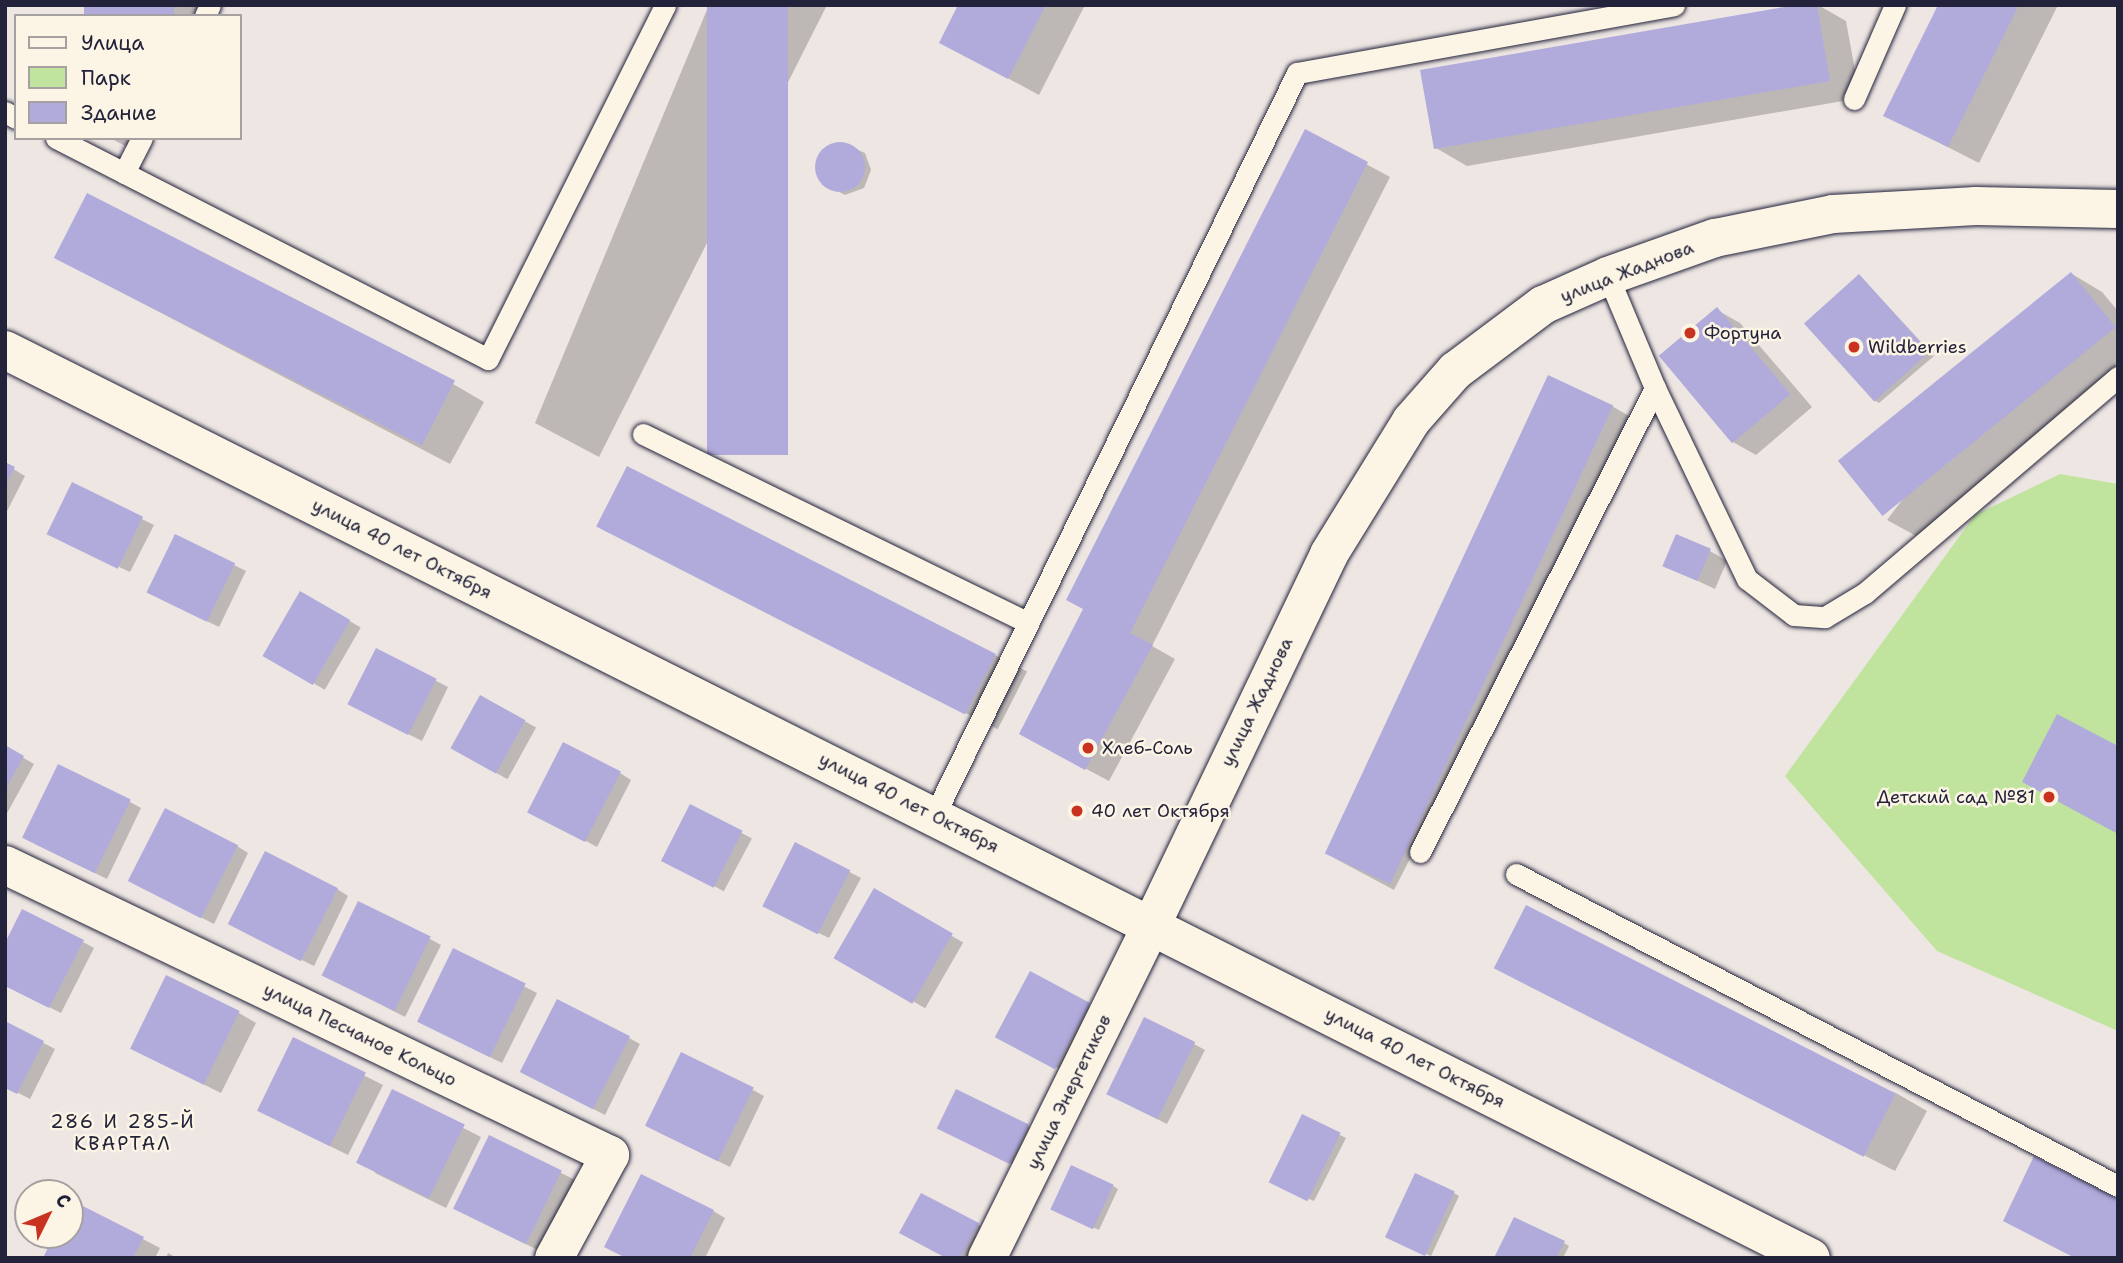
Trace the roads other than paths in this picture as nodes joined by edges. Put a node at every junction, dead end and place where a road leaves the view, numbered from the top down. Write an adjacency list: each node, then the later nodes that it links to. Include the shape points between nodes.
1 (665, 5): 7 (lane, via 488,359)
2 (1674, 5): 14 (lane, via 1297,72)
3 (1895, 5): 4 (lane)
4 (1854, 99)
5 (60, 140): 7 (lane)
6 (141, 140): 7 (lane)
7 (124, 173)
8 (2118, 209): 9 (street, улица Жаднова, via 1976,206 1833,214 1715,238)
9 (1608, 276): 12 (lane); 19 (street, улица Жаднова, via 1543,305 1500,335 1455,371 1411,421 1329,554)
10 (5, 349): 15 (street, улица 40 лет Октября)
11 (2118, 377): 12 (lane, via 1865,593 1825,617 1794,615 1747,579)
12 (1655, 388): 16 (lane)
13 (643, 434): 14 (lane)
14 (1028, 623): 15 (lane)
15 (934, 816): 19 (street, улица 40 лет Октября)
16 (1420, 852)
17 (5, 865): 21 (street, улица Песчаное Кольцо, via 610,1155)
18 (1516, 874): 20 (lane)
19 (1151, 926): 22 (street, улица Энергетиков); 23 (street, улица 40 лет Октября)
20 (2118, 1186)
21 (554, 1258)
22 (987, 1258)
23 (1811, 1258)

